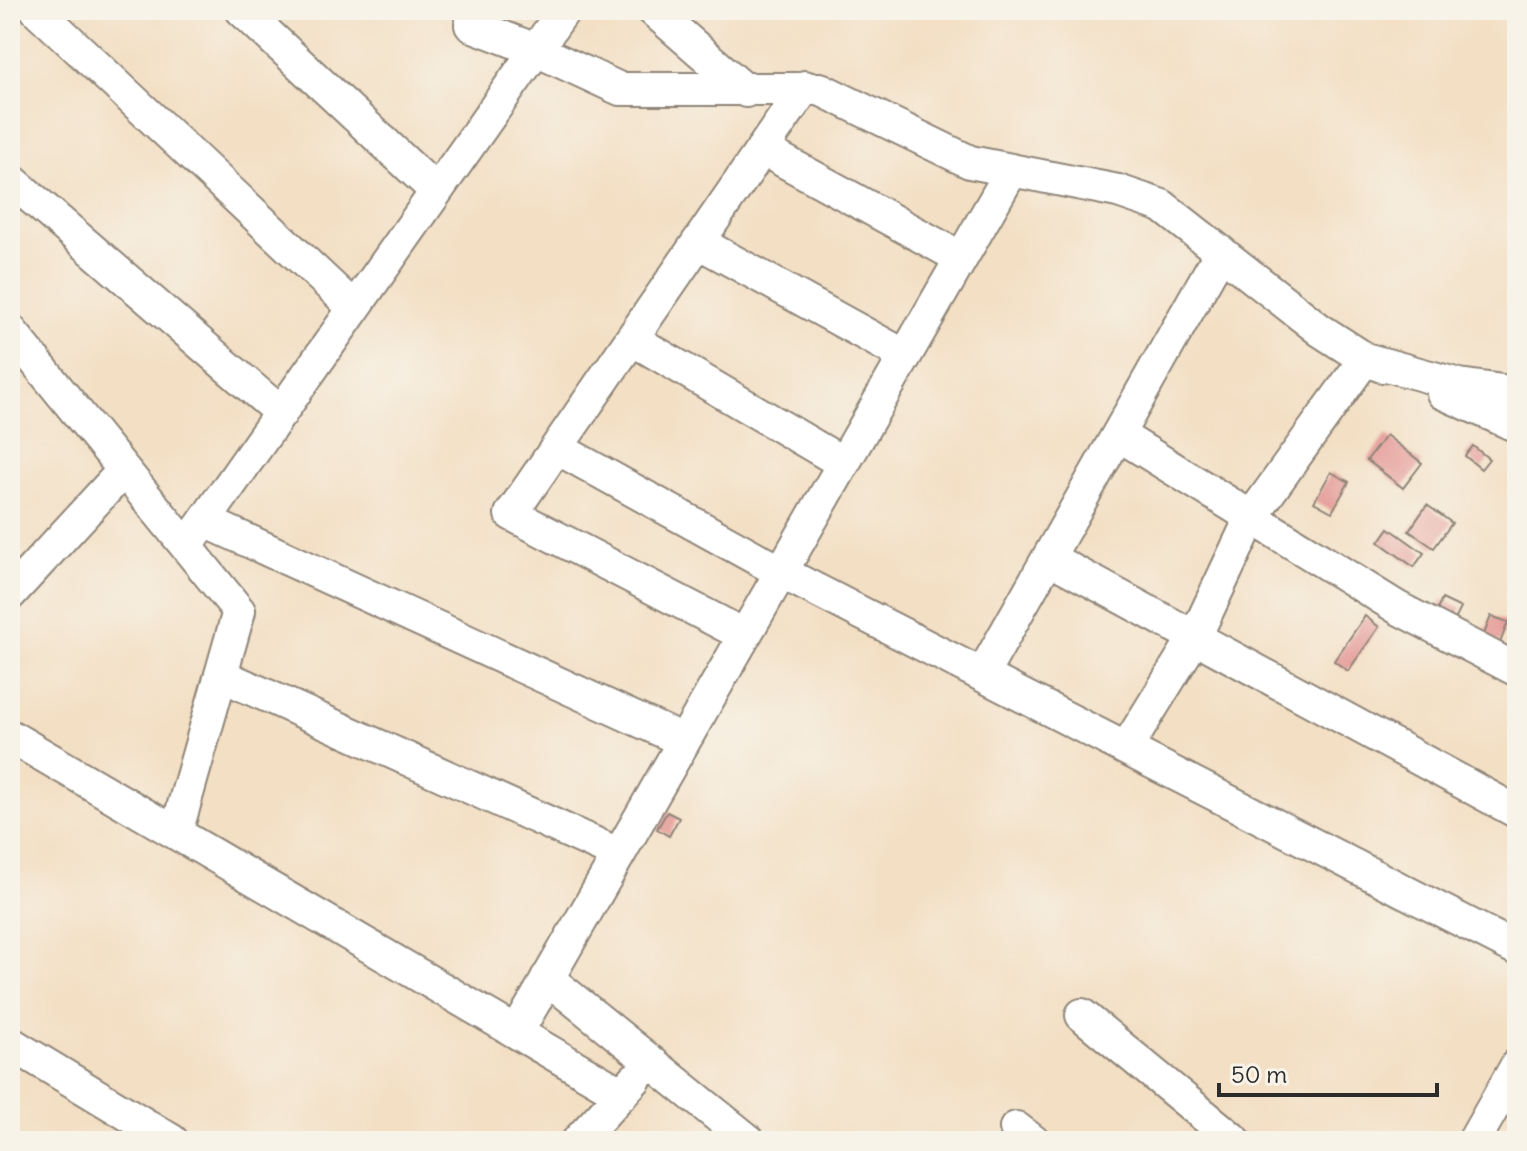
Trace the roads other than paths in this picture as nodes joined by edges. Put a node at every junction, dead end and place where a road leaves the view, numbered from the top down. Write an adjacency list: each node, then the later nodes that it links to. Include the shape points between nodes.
1 (37, 10): 16 (street)
2 (242, 10): 12 (street)
3 (564, 10): 6 (street)
4 (653, 10): 8 (street)
5 (462, 17): 6 (street)
6 (529, 60): 8 (street, via 620,89); 12 (street)
7 (805, 87): 8 (street); 9 (street); 10 (street, via 820,89 970,162)
8 (746, 91)
9 (762, 149): 13 (street); 15 (street)
10 (1012, 170): 14 (street, via 1118,191 1162,206); 15 (street)
11 (10, 179): 22 (street)
12 (436, 191): 16 (street)
13 (698, 242): 18 (street); 19 (street)
14 (1221, 252): 20 (street); 24 (street)
15 (961, 258): 19 (street)
16 (354, 308): 22 (street)
17 (10, 330): 27 (street)
18 (632, 339): 25 (street); 26 (street)
19 (905, 356): 26 (street)
20 (1365, 359): 21 (street, via 1459,385); 23 (street); 28 (street)
21 (1517, 393)
22 (281, 413): 29 (street)
23 (1517, 426)
24 (1119, 435): 28 (street); 30 (street)
25 (557, 448): 31 (street); 33 (street, via 511,514)
26 (843, 463): 31 (street)
27 (124, 470): 29 (street); 32 (street)
28 (1252, 516): 34 (street); 35 (street, via 1398,608)
29 (196, 534): 36 (street, via 239,611); 39 (street)
30 (1049, 558): 34 (street); 37 (street)
31 (781, 572): 33 (street); 37 (street)
32 (10, 594)
33 (744, 635): 39 (street)
34 (1195, 637): 40 (street); 41 (street)
35 (1517, 670)
36 (221, 675): 42 (street); 43 (street)
37 (982, 675): 40 (street)
38 (10, 736): 42 (street)
39 (684, 741): 43 (street)
40 (1126, 749): 44 (street)
41 (1517, 812)
42 (176, 833): 47 (street)
43 (618, 854): 45 (street)
44 (1517, 949)
45 (547, 978): 47 (street); 49 (street)
46 (1082, 1015): 55 (street)
47 (517, 1032): 51 (street)
48 (10, 1043): 52 (street)
49 (651, 1062): 51 (street); 54 (street)
50 (1517, 1065): 56 (street)
51 (622, 1094): 53 (street)
52 (172, 1141)
53 (578, 1141)
54 (749, 1141)
55 (1235, 1141)
56 (1474, 1141)

